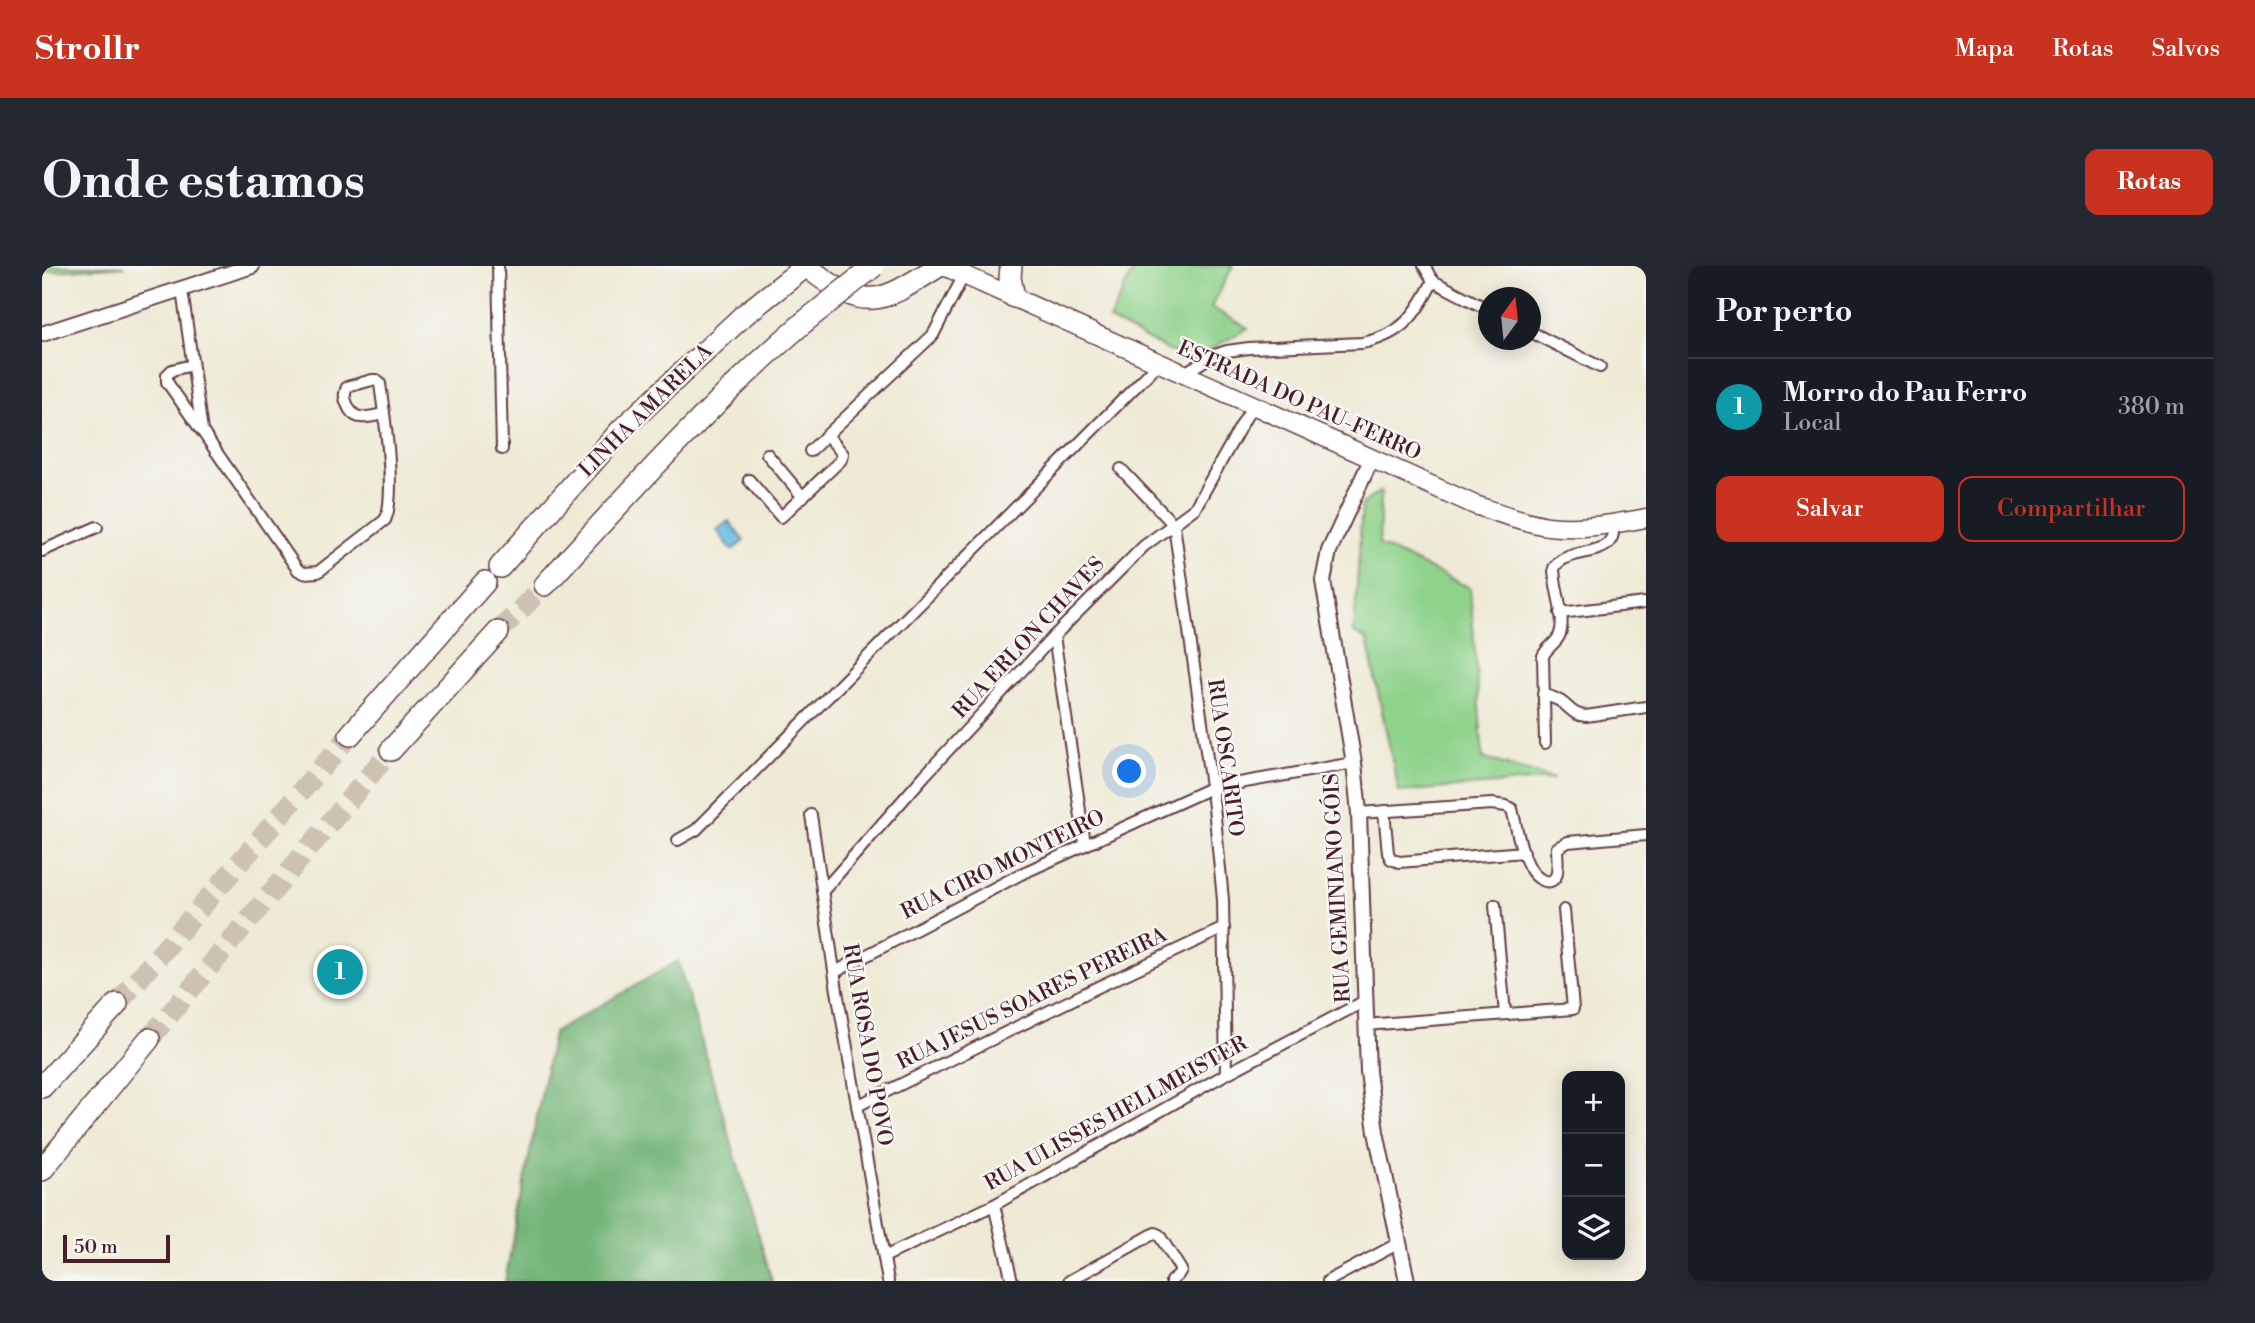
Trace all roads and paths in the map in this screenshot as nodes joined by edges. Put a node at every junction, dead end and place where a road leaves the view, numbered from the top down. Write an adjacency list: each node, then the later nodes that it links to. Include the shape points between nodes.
1 (252, 266): 11 (street)
2 (498, 266): 24 (street)
3 (806, 266): 5 (highway, via 846,294 864,299 895,294); 43 (highway, LINHA AMARELA, via 744,315 622,429)
4 (874, 266): 36 (highway, LINHA AMARELA, bridge, via 740,379 651,468)
5 (939, 266)
6 (944, 266): 9 (main road, ESTRADA DO PAU-FERRO)
7 (1011, 266): 12 (highway)
8 (1424, 266): 10 (street)
9 (964, 275): 12 (main road, ESTRADA DO PAU-FERRO); 23 (street, via 933,335)
10 (1433, 281): 13 (street); 19 (street, via 1409,320 1379,340 1227,351)
11 (182, 290): 14 (street); 17 (street)
12 (1014, 297): 16 (main road, ESTRADA DO PAU-FERRO)
13 (1478, 304)
14 (42, 334)
15 (1541, 337): 18 (street)
16 (1159, 363): 19 (main road, ESTRADA DO PAU-FERRO); 52 (street, via 696,830)
17 (192, 365): 22 (street); 22 (street, via 172,370 167,382)
18 (1600, 367)
19 (1183, 374): 20 (main road, ESTRADA DO PAU-FERRO)
20 (1252, 405): 27 (main road, ESTRADA DO PAU-FERRO); 33 (street, RUA ERLON CHAVES, via 1199,503)
21 (383, 414): 22 (street, via 390,511 385,520 318,572 298,570)
22 (202, 431)
23 (827, 435): 25 (street); 30 (street, via 843,457)
24 (502, 449)
25 (810, 451)
26 (767, 454): 30 (street)
27 (1371, 460): 32 (main road, ESTRADA DO PAU-FERRO, via 1514,519 1549,526); 46 (street, RUA GEMINIANO GÓIS, via 1329,551 1323,581)
28 (1121, 469): 33 (street)
29 (749, 480): 30 (street, via 781,517)
30 (803, 496)
31 (1646, 518): 32 (main road, ESTRADA DO PAU-FERRO)
32 (1613, 524): 38 (street, via 1613,537 1607,545 1556,564)
33 (1174, 525): 40 (street, RUA ERLON CHAVES, via 1144,546); 47 (street, RUA OSCARITO)
34 (97, 527): 35 (street)
35 (42, 551)
36 (545, 586)
37 (1645, 603): 38 (street)
38 (1560, 613): 41 (street, via 1560,634 1543,656)
39 (498, 632): 45 (highway)
40 (1054, 636): 53 (street); 55 (street, RUA ERLON CHAVES)
41 (1543, 694): 42 (street, via 1577,715); 44 (street)
42 (1646, 707)
43 (350, 735)
44 (1545, 743)
45 (391, 750)
46 (1354, 763): 47 (street, RUA CIRO MONTEIRO); 49 (street, RUA GEMINIANO GÓIS)
47 (1211, 788): 53 (street, RUA CIRO MONTEIRO); 58 (street, RUA OSCARITO)
48 (1384, 811): 49 (street); 54 (street, via 1506,806 1512,810); 54 (street, via 1388,853 1399,862)
49 (1359, 813): 60 (street, RUA GEMINIANO GÓIS)
50 (811, 815): 55 (street, RUA ROSA DO POVO)
51 (1646, 835): 54 (street, via 1561,844 1556,875 1545,881 1530,869)
52 (678, 840)
53 (1085, 844): 59 (street, RUA CIRO MONTEIRO)
54 (1524, 852)
55 (822, 892): 59 (street, RUA ROSA DO POVO)
56 (1495, 905): 62 (street)
57 (1564, 910): 62 (street, via 1573,1009)
58 (1224, 928): 65 (street, RUA OSCARITO); 67 (street, RUA JESUS SOARES PEREIRA)
59 (835, 972): 67 (street, RUA ROSA DO POVO)
60 (1365, 1001): 63 (street, RUA GEMINIANO GÓIS); 65 (street, RUA ULISSES HELLMEISTER)
61 (117, 1004): 66 (highway)
62 (1504, 1014): 63 (street)
63 (1365, 1025): 70 (street, RUA GEMINIANO GÓIS, via 1376,1132)
64 (149, 1039): 68 (highway)
65 (1226, 1074): 69 (street, RUA ULISSES HELLMEISTER)
66 (42, 1087)
67 (857, 1106): 71 (street, RUA ROSA DO POVO)
68 (42, 1170)
69 (994, 1205): 71 (street, RUA ULISSES HELLMEISTER); 73 (street)
70 (1399, 1243): 76 (street); 77 (street, RUA GEMINIANO GÓIS)
71 (884, 1257): 72 (street, RUA ROSA DO POVO)
72 (888, 1281)
73 (1012, 1281)
74 (1069, 1281): 75 (street, via 1155,1233 1181,1270)
75 (1171, 1281)
76 (1328, 1281)
77 (1407, 1281)

